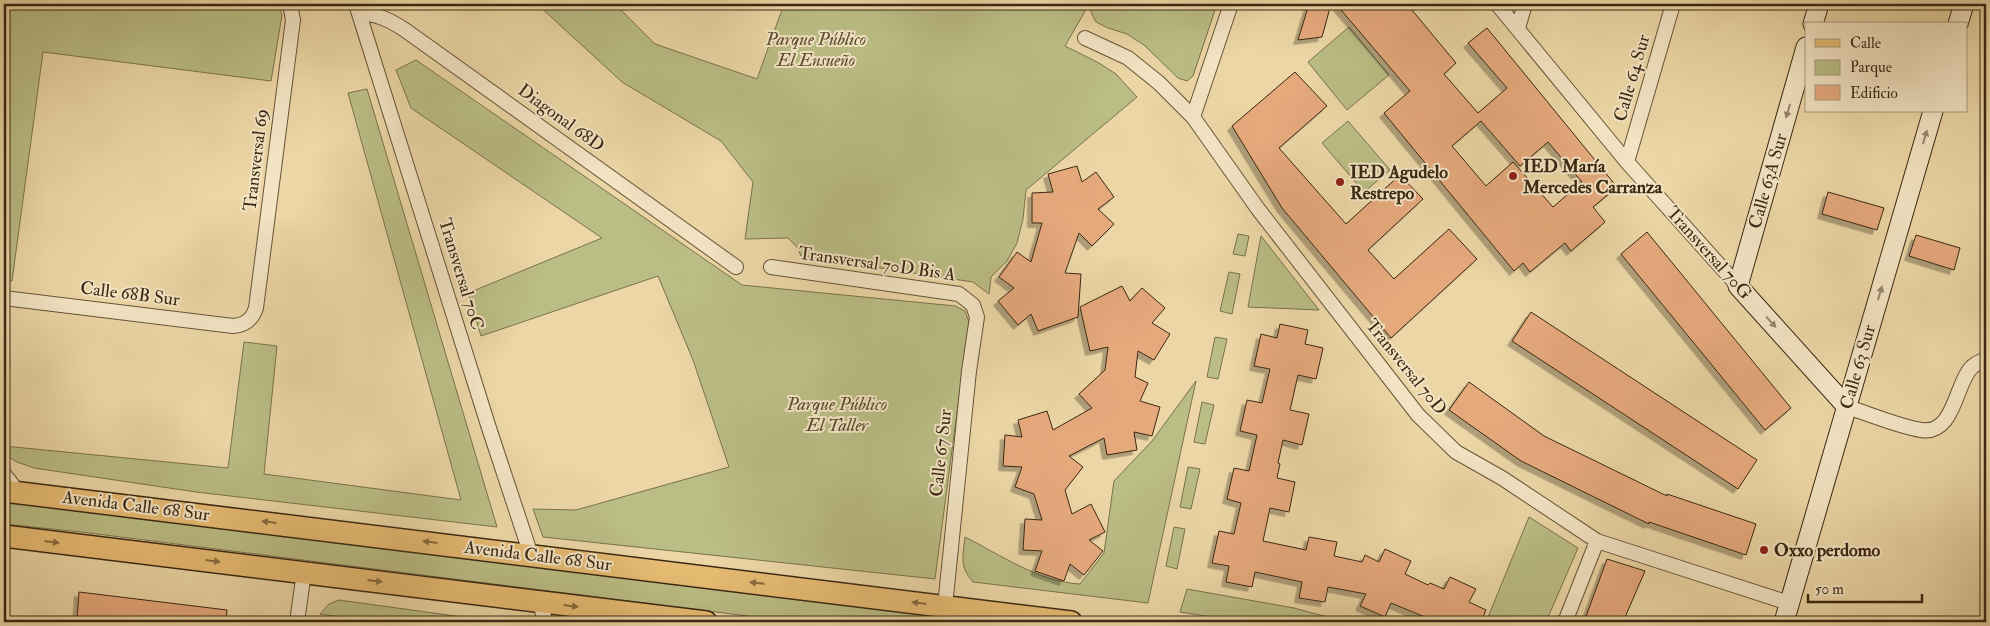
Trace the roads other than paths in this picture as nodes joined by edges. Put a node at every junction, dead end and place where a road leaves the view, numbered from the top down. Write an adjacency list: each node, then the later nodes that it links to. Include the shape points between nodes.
1 (290, 4): 22 (street, Transversal 69, via 293,20 256,308)
2 (1231, 4): 15 (street)
3 (1498, 4): 11 (street, Transversal 70G)
4 (1525, 4): 11 (street)
5 (1673, 4): 16 (street, Calle 64 Sur)
6 (1818, 4): 9 (street)
7 (1964, 4): 10 (street)
8 (357, 8): 17 (street, Diagonal 68D, via 390,20 405,30); 29 (street, Transversal 70C)
9 (1814, 22)
10 (1959, 22)
11 (1518, 28): 16 (street, Transversal 70G)
12 (1085, 38): 15 (street, Transversal 70D, via 1128,58)
13 (1805, 51): 19 (street, Calle 63A Sur, one-way to 19)
14 (1933, 112): 24 (street, Calle 63 Sur, one-way to 14)
15 (1193, 117): 28 (street, Transversal 70D, via 1258,209 1418,416 1456,452 1502,478)
16 (1627, 162): 19 (street, Transversal 70G)
17 (736, 267)
18 (771, 267): 21 (street, Transversal 70D Bis A, via 959,294)
19 (1738, 286): 24 (street, Transversal 70G, one-way to 24)
20 (4, 298): 22 (street, Calle 68B Sur, via 233,326 244,325)
21 (973, 305): 33 (street, Calle 67 Sur, via 976,317)
22 (250, 319)
23 (1983, 360): 24 (street, via 1968,371 1948,416 1937,428 1922,430)
24 (1847, 407): 32 (street, Calle 63 Sur)
25 (4, 474): 26 (street)
26 (11, 492): 29 (main road, Avenida Calle 68 Sur, one-way to 26)
27 (4, 536): 30 (main road, one-way to 30)
28 (1597, 541): 32 (street, Transversal 70D); 38 (street)
29 (531, 555): 33 (main road, Avenida Calle 68 Sur, one-way to 29)
30 (304, 572): 31 (main road, one-way to 31); 34 (street)
31 (539, 602): 35 (street); 36 (main road, one-way to 36)
32 (1789, 603): 39 (street, Calle 63 Sur)
33 (945, 606): 37 (main road, Avenida Calle 68 Sur)
34 (297, 622)
35 (546, 622)
36 (706, 622)
37 (1071, 622)
38 (1565, 622)
39 (1784, 622)

